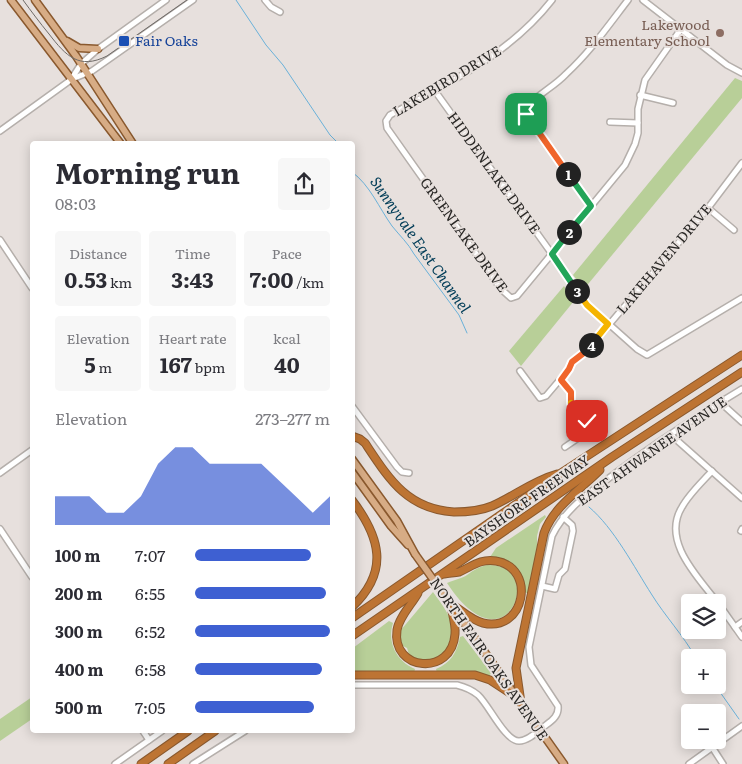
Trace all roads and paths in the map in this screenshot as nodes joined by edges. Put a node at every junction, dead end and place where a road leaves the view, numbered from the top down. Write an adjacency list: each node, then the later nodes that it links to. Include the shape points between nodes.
1 (11, 0): 16 (main road)
2 (35, 0): 11 (main road)
3 (166, 0): 12 (street)
4 (194, 0): 15 (street)
5 (265, 0): 9 (street)
6 (552, 0): 17 (street, LAKEBIRD DRIVE, via 502,50)
7 (628, 0): 27 (street, via 588,53 525,109)
8 (642, 0): 10 (street)
9 (280, 12)
10 (681, 29): 14 (street); 18 (street, via 644,80)
11 (61, 36): 12 (main road, via 79,48); 13 (main road)
12 (98, 49): 13 (street)
13 (81, 64): 15 (main road); 16 (street)
14 (742, 73)
15 (87, 74): 16 (street); 25 (main road)
16 (72, 79): 23 (street); 24 (main road)
17 (435, 91): 20 (street, LAKEBIRD DRIVE, via 390,115); 31 (street, HIDDENLAKE DRIVE)
18 (640, 95): 19 (street); 22 (street)
19 (673, 103)
20 (386, 121): 31 (street, GREENLAKE DRIVE, via 387,128 506,295 511,298 517,296)
21 (610, 122): 22 (street)
22 (638, 123): 27 (street, via 635,144 625,165)
23 (0, 131)
24 (118, 141)
25 (131, 141)
26 (742, 163): 28 (street, LAKEHAVEN DRIVE)
27 (591, 206): 31 (street)
28 (708, 208): 29 (street); 34 (street, LAKEHAVEN DRIVE)
29 (734, 230)
30 (0, 240): 32 (street)
31 (552, 254): 34 (street, HIDDENLAKE DRIVE, via 582,300)
32 (30, 285)
33 (742, 298): 34 (street, HIDDENLAKE DRIVE, via 647,355)
34 (608, 324): 38 (street, LAKEHAVEN DRIVE, via 585,352 572,362)
35 (742, 355): 52 (highway, BAYSHORE FREEWAY)
36 (520, 371): 38 (street, via 540,398)
37 (742, 372): 47 (highway, BAYSHORE FREEWAY)
38 (561, 380): 45 (street, via 571,392 571,403 589,426 587,432)
39 (742, 388): 40 (street, EAST AHWANEE AVENUE)
40 (720, 402): 42 (street); 43 (street, EAST AHWANEE AVENUE)
41 (355, 410): 50 (street, via 397,468)
42 (742, 422)
43 (671, 435): 49 (street); 56 (street, EAST AHWANEE AVENUE, via 574,504)
44 (355, 437): 52 (highway, via 365,443 397,488 417,503 440,511 482,509 542,478)
45 (565, 447)
46 (30, 451): 51 (street)
47 (612, 457): 60 (highway, BAYSHORE FREEWAY); 74 (highway, via 559,508 547,525 516,668)
48 (355, 463): 58 (main road, NORTH FAIR OAKS AVENUE, via 397,521)
49 (712, 471): 54 (street); 63 (street, via 682,506 675,529 686,560)
50 (409, 472)
51 (0, 473)
52 (562, 473): 67 (highway, BAYSHORE FREEWAY)
53 (355, 476): 58 (main road, NORTH FAIR OAKS AVENUE)
54 (742, 498)
55 (355, 505): 65 (highway, via 373,532 377,555 373,578)
56 (563, 517): 61 (street, EAST AHWANEE AVENUE, via 552,536); 61 (street, via 573,530 565,569 559,575 555,590)
57 (0, 529): 59 (street)
58 (415, 554): 64 (main road, NORTH FAIR OAKS AVENUE, bridge)
59 (30, 574)
60 (443, 574): 62 (highway, BAYSHORE FREEWAY); 64 (highway, via 458,572 482,561 496,561 510,567 521,585 521,599 516,611 506,620 496,623 477,621)
61 (542, 586): 76 (street, EAST AHWANEE AVENUE, via 529,656 558,710 553,720)
62 (420, 590): 64 (highway, via 397,632 401,651 413,661 433,663 450,651 455,634); 70 (highway, BAYSHORE FREEWAY)
63 (711, 594)
64 (450, 603): 74 (main road, NORTH FAIR OAKS AVENUE)
65 (355, 604)
66 (726, 615): 69 (street)
67 (355, 616)
68 (742, 622): 69 (street)
69 (735, 627): 71 (street)
70 (355, 634)
71 (742, 637)
72 (355, 675): 74 (highway, via 475,675 490,680)
73 (355, 685): 76 (street, EAST AHWANEE AVENUE, via 457,685 478,695 513,739 522,740)
74 (520, 701): 76 (main road, NORTH FAIR OAKS AVENUE)
75 (742, 726): 82 (street)
76 (540, 730): 90 (main road, NORTH FAIR OAKS AVENUE)
77 (144, 733): 83 (street)
78 (159, 733): 83 (street)
79 (185, 733): 87 (highway)
80 (212, 733): 88 (highway)
81 (242, 733): 89 (street)
82 (726, 737)
83 (149, 740): 86 (street)
84 (709, 749): 91 (street)
85 (713, 749): 92 (street)
86 (115, 764)
87 (141, 764)
88 (168, 764)
89 (194, 764)
90 (564, 764)
91 (689, 764)
92 (723, 764)

